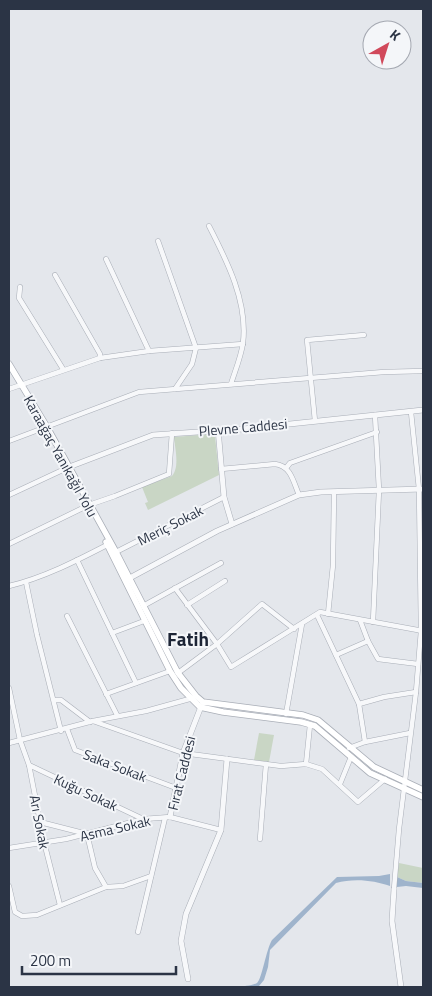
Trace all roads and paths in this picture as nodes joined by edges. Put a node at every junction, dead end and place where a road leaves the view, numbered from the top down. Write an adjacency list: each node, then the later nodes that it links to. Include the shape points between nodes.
1 (209, 226): 7 (street, via 229,266 243,314)
2 (158, 241): 8 (street)
3 (106, 258): 9 (street)
4 (55, 275): 10 (street)
5 (20, 287): 12 (street, via 20,298)
6 (364, 336): 14 (street, via 307,340)
7 (243, 344): 8 (street); 15 (street)
8 (196, 348): 9 (street); 18 (street, via 192,364)
9 (150, 351): 10 (street)
10 (100, 358): 12 (street)
11 (9, 364): 16 (main road, Karaağaç Yanıkağıl Yolu)
12 (64, 369): 16 (street)
13 (423, 371): 14 (street)
14 (311, 379): 15 (street); 22 (street)
15 (231, 384): 18 (street)
16 (21, 385): 17 (street); 23 (main road, Karaağaç Yanıkağıl Yolu)
17 (9, 389)
18 (175, 389): 23 (street, via 139,392)
19 (423, 410): 20 (street, Plevne Caddesi)
20 (411, 412): 21 (street, Plevne Caddesi); 31 (street)
21 (375, 415): 22 (street, Plevne Caddesi); 25 (street)
22 (314, 421): 24 (street, Plevne Caddesi)
23 (47, 427): 27 (street); 28 (main road, Karaağaç Yanıkağıl Yolu)
24 (218, 430): 26 (street, Plevne Caddesi); 30 (street)
25 (377, 432): 29 (street, via 290,463); 32 (street)
26 (172, 433): 28 (street, Plevne Caddesi, via 147,437); 37 (street, via 169,474)
27 (9, 441)
28 (69, 467): 34 (street); 37 (main road, Karaağaç Yanıkağıl Yolu)
29 (286, 468): 30 (street, via 274,464); 35 (street)
30 (221, 469): 36 (street)
31 (421, 489): 32 (street); 40 (street)
32 (379, 490): 33 (street); 59 (street)
33 (334, 492): 35 (street); 55 (street, via 333,566)
34 (9, 495)
35 (299, 495): 39 (street)
36 (224, 497): 39 (street); 43 (street, Meriç Sokak)
37 (89, 505): 38 (main road, Karaağaç Yanıkağıl Yolu); 41 (street)
38 (99, 523): 42 (main road); 43 (main road)
39 (232, 524): 46 (street)
40 (421, 536): 51 (street)
41 (9, 544)
42 (107, 545): 44 (street); 46 (main road)
43 (116, 552): 46 (main road)
44 (77, 560): 48 (street); 63 (street)
45 (221, 563): 50 (street)
46 (127, 580): 53 (main road); 58 (main road)
47 (225, 581): 52 (street)
48 (26, 582): 49 (street); 75 (street)
49 (9, 586)
50 (175, 588): 52 (street); 53 (street)
51 (422, 603): 62 (street)
52 (188, 605): 65 (street)
53 (144, 606): 69 (main road)
54 (317, 614): 55 (street); 60 (street); 66 (street)
55 (328, 614): 57 (street)
56 (67, 616): 73 (street)
57 (360, 620): 59 (street); 64 (street)
58 (144, 621): 63 (street); 68 (main road)
59 (373, 622): 62 (street)
60 (302, 624): 61 (street); 78 (street)
61 (294, 628): 65 (street, via 262,604); 65 (street, via 231,667)
62 (422, 631): 67 (street)
63 (112, 633): 70 (street)
64 (368, 641): 66 (street); 67 (street, via 378,659)
65 (216, 644): 69 (street)
66 (336, 655): 77 (street)
67 (418, 664): 72 (street)
68 (170, 671): 70 (street); 74 (main road, via 181,688)
69 (178, 673): 74 (main road)
70 (136, 683): 73 (street)
71 (9, 688): 85 (street, Arı Sokak)
72 (416, 692): 77 (street); 84 (street)
73 (106, 694): 79 (street)
74 (194, 698): 76 (main road); 79 (street)
75 (54, 700): 80 (street, via 61,700); 83 (street)
76 (202, 704): 78 (main road); 81 (main road, via 223,712); 89 (street, Fırat Caddesi)
77 (359, 704): 86 (street)
78 (286, 714): 88 (main road, via 318,720)
79 (117, 715): 80 (street)
80 (92, 722): 82 (street); 89 (street)
81 (310, 724): 90 (main road); 93 (street)
82 (67, 729): 83 (street); 98 (street, Saka Sokak, via 75,750)
83 (61, 730): 85 (street)
84 (410, 732): 86 (street); 97 (street)
85 (20, 740): 87 (street); 94 (street, Arı Sokak)
86 (365, 742): 88 (street)
87 (9, 743)
88 (349, 748): 97 (main road)
89 (183, 753): 91 (street); 98 (street, Fırat Caddesi)
90 (351, 757): 95 (main road); 96 (street)
91 (227, 759): 92 (street); 104 (street)
92 (266, 764): 93 (street); 106 (street)
93 (306, 764): 96 (street, via 322,769)
94 (29, 765): 102 (street, Kuğu Sokak); 103 (street, Arı Sokak)
95 (385, 779): 96 (street, via 358,802); 97 (main road)
96 (340, 784)
97 (404, 784): 99 (main road); 100 (main road); 112 (street)
98 (176, 788): 101 (street, Fırat Caddesi)
99 (423, 790)
100 (423, 797)
101 (168, 817): 102 (street, Asma Sokak); 104 (street, Asma Sokak); 109 (street)
102 (144, 819): 105 (street, Asma Sokak)
103 (40, 822): 105 (street); 107 (street, Arı Sokak)
104 (221, 830): 115 (street, via 186,914 181,941)
105 (87, 834): 107 (street, Asma Sokak); 111 (street, via 95,868)
106 (260, 839)
107 (44, 842): 108 (street, Asma Sokak); 113 (street, Arı Sokak)
108 (9, 848)
109 (151, 876): 111 (street, via 123,886); 114 (street)
110 (9, 886): 113 (street, via 15,912 22,916 37,916)
111 (106, 887): 113 (street)
112 (394, 889): 116 (street, via 392,921)
113 (60, 905)
114 (138, 932)
115 (188, 979)
116 (401, 987)

